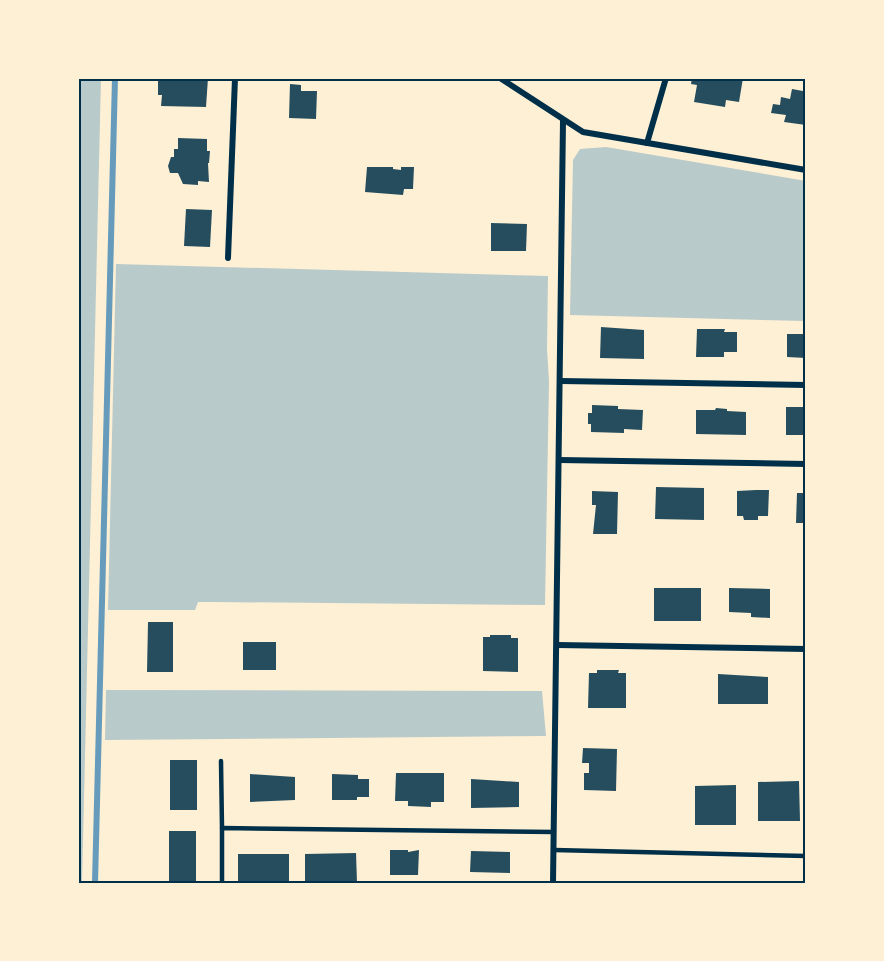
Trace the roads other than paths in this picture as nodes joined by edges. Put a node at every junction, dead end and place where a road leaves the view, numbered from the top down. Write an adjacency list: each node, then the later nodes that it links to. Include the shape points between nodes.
1 (235, 78): 7 (street)
2 (500, 78): 4 (street)
3 (666, 78): 5 (street)
4 (563, 121): 5 (street, via 583,132); 8 (street)
5 (647, 143): 6 (street)
6 (806, 170)
7 (228, 258)
8 (561, 381): 9 (street); 10 (street)
9 (806, 385)
10 (559, 460): 11 (street); 12 (street)
11 (806, 464)
12 (557, 645): 13 (street); 16 (street)
13 (806, 649)
14 (221, 761): 15 (lane)
15 (222, 828): 16 (lane); 19 (lane)
16 (554, 832): 17 (street)
17 (554, 850): 18 (lane); 20 (street)
18 (806, 856)
19 (222, 883)
20 (552, 883)

